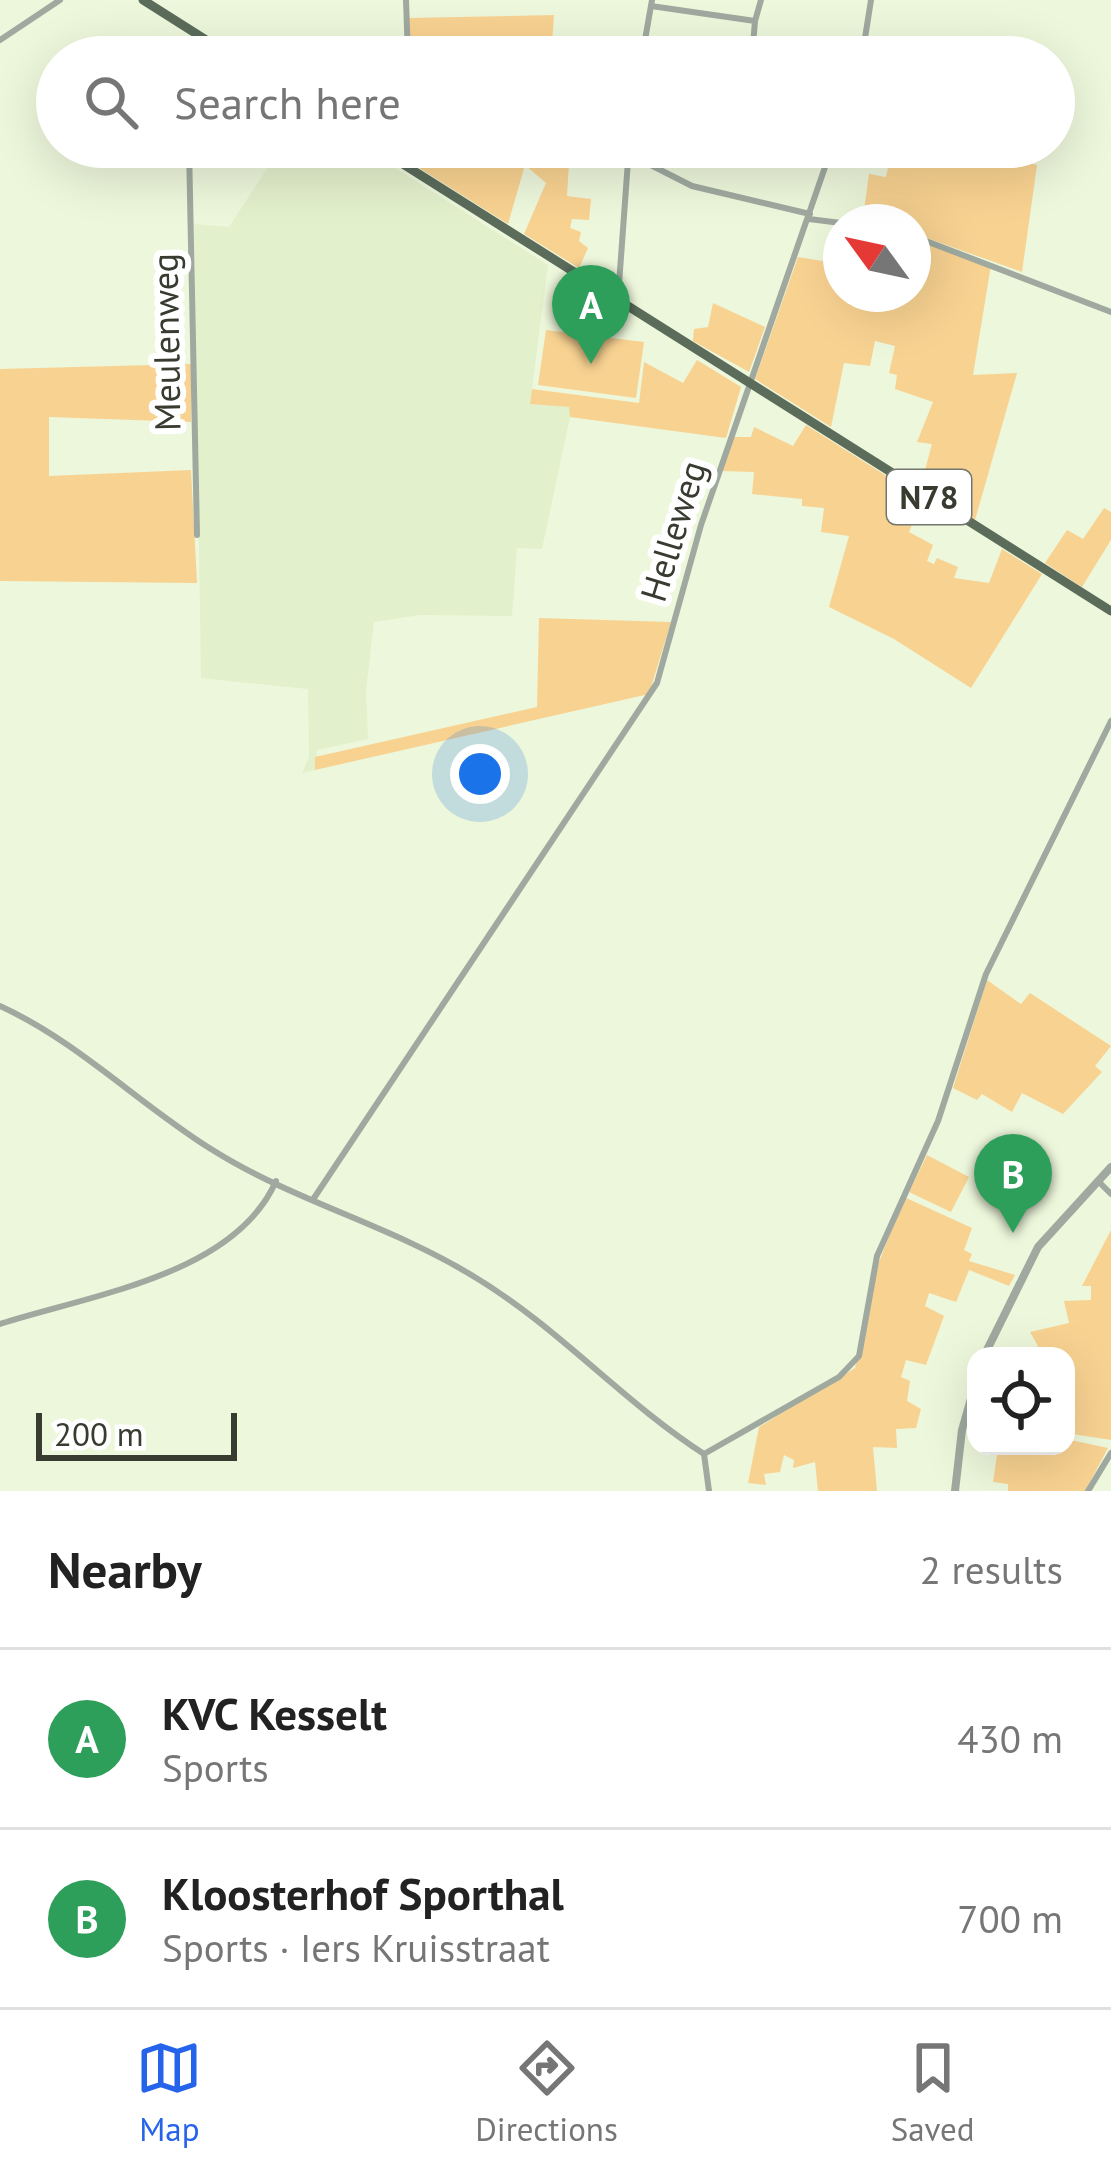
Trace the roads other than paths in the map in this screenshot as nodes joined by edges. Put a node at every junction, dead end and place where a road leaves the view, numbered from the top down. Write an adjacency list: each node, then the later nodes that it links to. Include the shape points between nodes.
1 (60, 0): 14 (street)
2 (143, 0): 8 (main road)
3 (406, 0): 10 (street)
4 (761, 0): 7 (street)
5 (871, 0): 13 (street)
6 (652, 3): 7 (street); 11 (street)
7 (755, 21): 12 (street)
8 (197, 34): 9 (main road)
9 (200, 36)
10 (407, 36)
11 (646, 36)
12 (754, 36)
13 (865, 36)
14 (0, 40)
15 (189, 168): 26 (street, Meulenweg)
16 (409, 168): 23 (main road, N78)
17 (628, 168): 23 (street)
18 (660, 168): 20 (street, via 692,186)
19 (825, 168): 20 (street, Helleweg)
20 (810, 217): 21 (street); 25 (street, Helleweg)
21 (823, 220)
22 (931, 243): 24 (street)
23 (617, 300): 25 (main road, N78)
24 (1111, 313)
25 (748, 382): 27 (main road, N78); 34 (street, Helleweg, via 650,696)
26 (197, 535)
27 (1111, 611)
28 (1111, 721): 39 (street, via 986,974 938,1121 877,1256 856,1362)
29 (0, 1006): 31 (street, via 205,1146)
30 (1111, 1167): 32 (street)
31 (276, 1181): 34 (street); 35 (street, via 256,1217 213,1253)
32 (1098, 1181): 33 (street); 36 (street, via 1038,1247)
33 (1111, 1194)
34 (314, 1198): 39 (street, via 478,1278)
35 (0, 1324)
36 (989, 1347)
37 (967, 1412): 41 (street)
38 (1111, 1453): 42 (street)
39 (704, 1454): 40 (street)
40 (709, 1491)
41 (955, 1491)
42 (1088, 1491)

